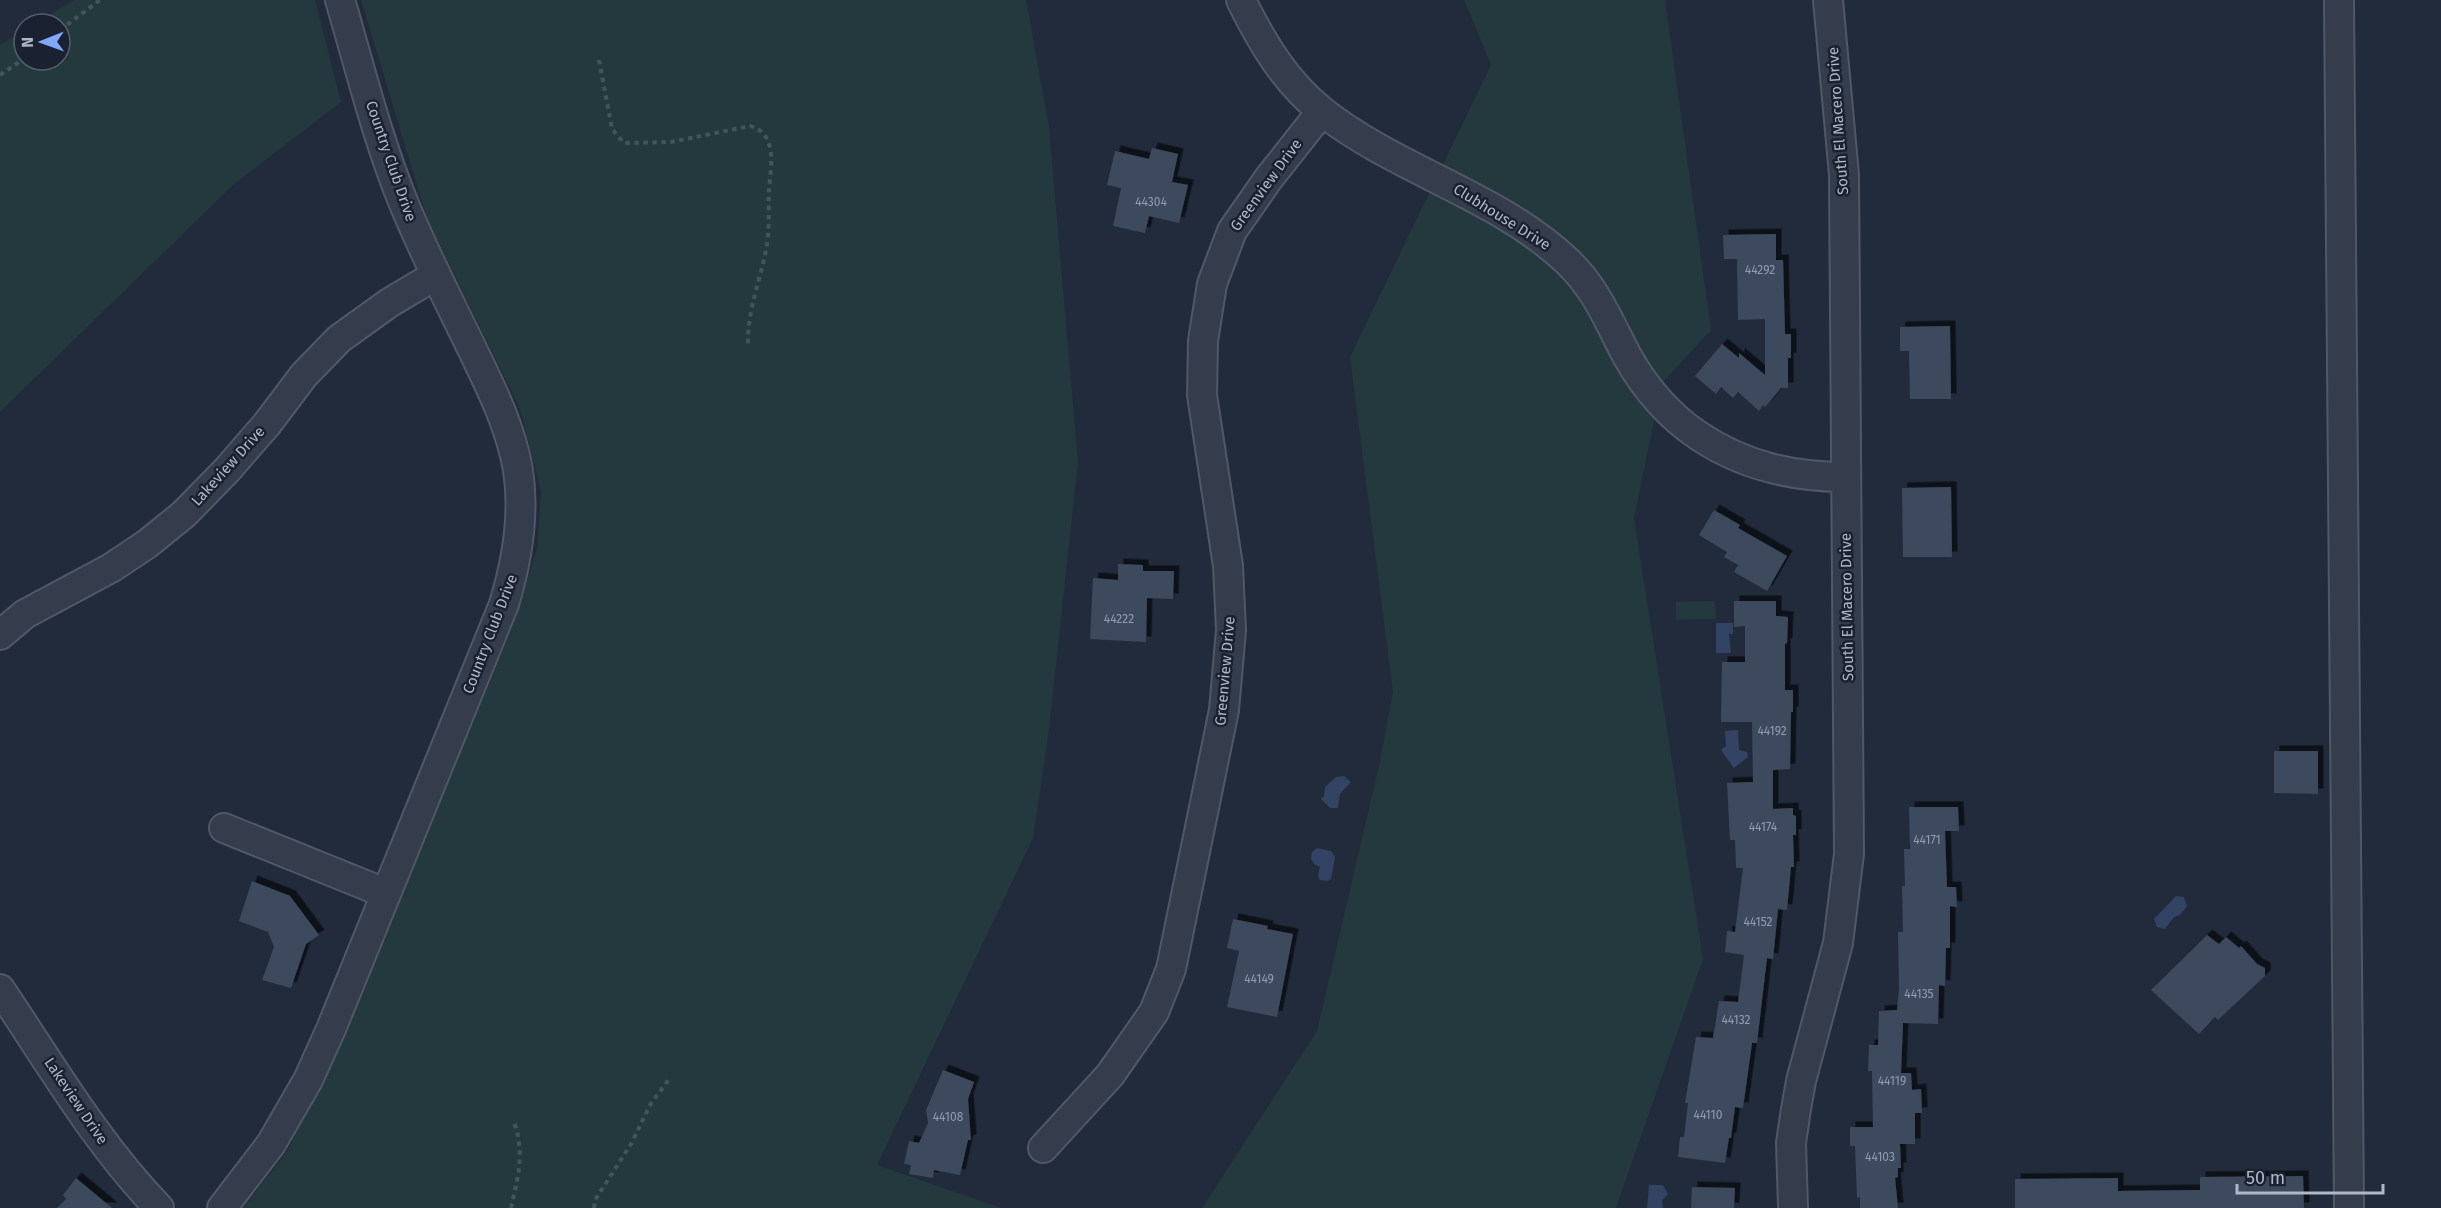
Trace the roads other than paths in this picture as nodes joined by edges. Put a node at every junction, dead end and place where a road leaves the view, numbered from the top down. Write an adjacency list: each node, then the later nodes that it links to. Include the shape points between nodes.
1 (340, 0): 6 (street, Country Club Drive, via 386,154)
2 (1241, 0): 5 (street, Clubhouse Drive, via 1274,59)
3 (1828, 0): 7 (street, South El Macero Drive, via 1844,175)
4 (2339, 0): 16 (street)
5 (1322, 111): 7 (street, Clubhouse Drive, via 1361,138 1509,218 1568,261 1604,308 1640,378 1697,435 1756,465 1804,476); 12 (street, Greenview Drive, via 1232,231 1212,284 1203,340 1202,395 1228,566 1232,630 1224,710 1171,969 1154,1012 1110,1075)
6 (436, 275): 8 (street, Lakeview Drive, via 339,339 304,375 227,470 174,522 111,568 26,614); 10 (street, Country Club Drive, via 496,398 510,437 518,471 520,517 515,568 504,604)
7 (1845, 477): 15 (street, South El Macero Drive, via 1849,854 1839,943 1796,1109 1791,1143)
8 (0, 635)
9 (224, 828): 10 (street)
10 (386, 892): 14 (street, Country Club Drive, via 308,1080 270,1144)
11 (0, 989): 13 (street, Lakeview Drive, via 94,1130)
12 (1043, 1148)
13 (159, 1208)
14 (222, 1208)
15 (1793, 1208)
16 (2349, 1208)

